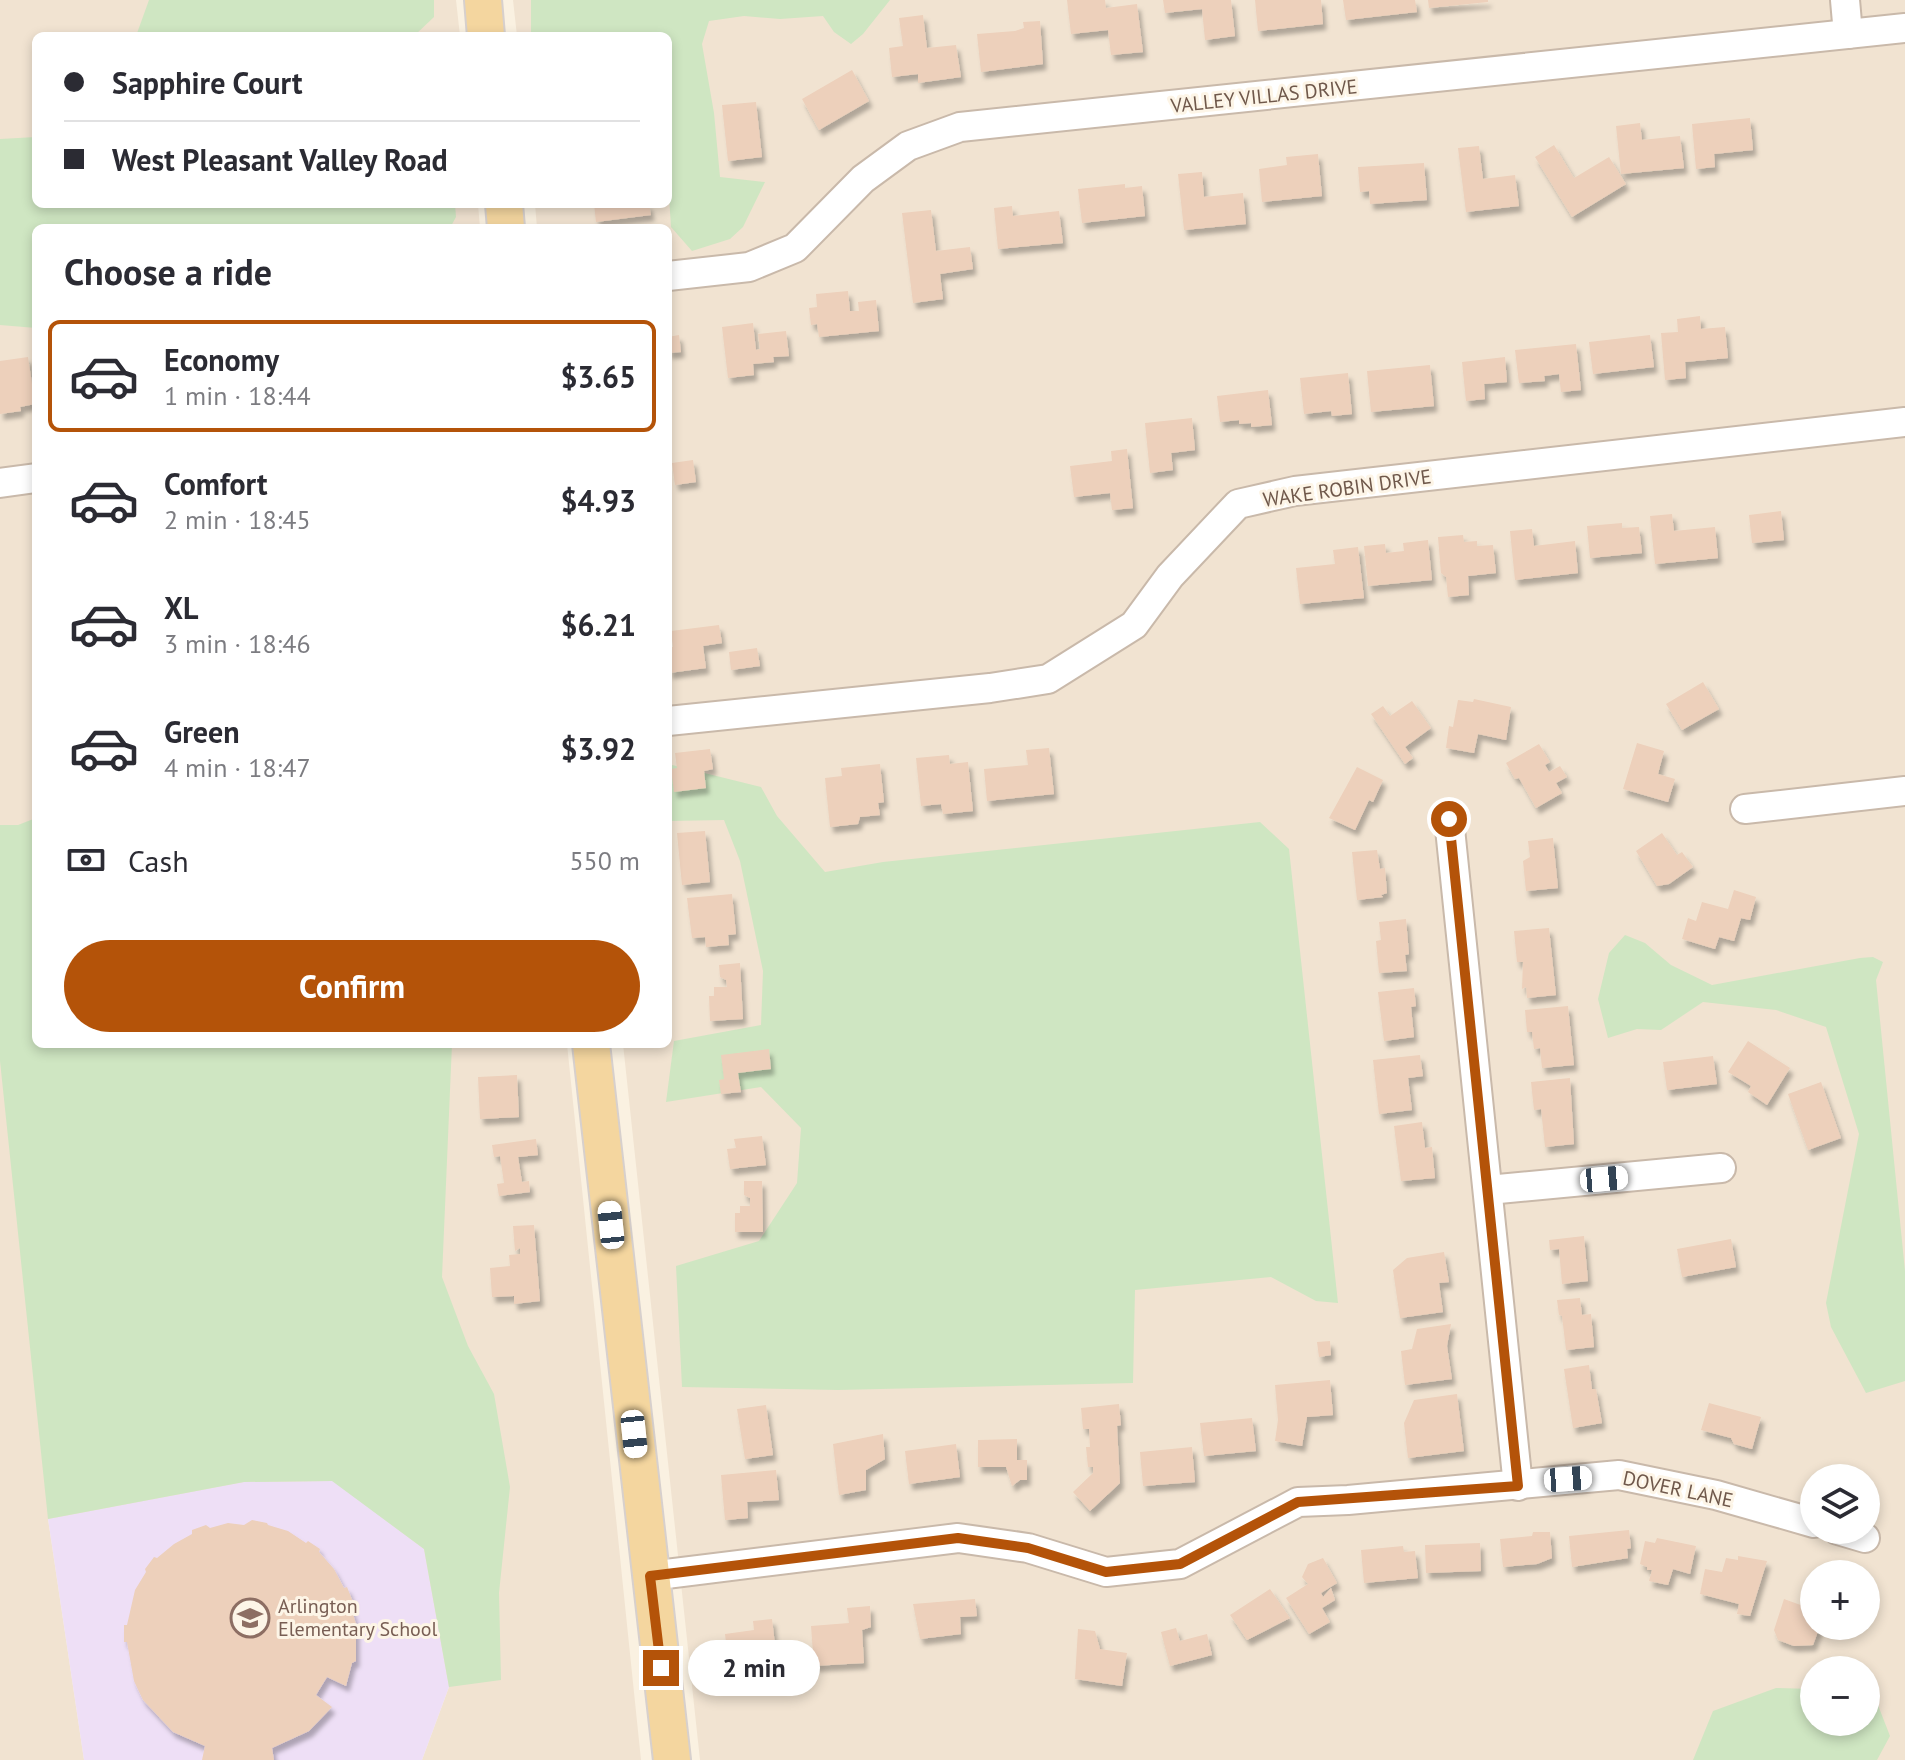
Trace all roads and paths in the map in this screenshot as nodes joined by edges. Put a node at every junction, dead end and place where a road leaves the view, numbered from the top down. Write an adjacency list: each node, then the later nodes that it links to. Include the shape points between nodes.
1 (483, 0): 4 (main road)
2 (1845, 0): 5 (street)
3 (1905, 28): 5 (street, VALLEY VILLAS DRIVE)
4 (486, 32)
5 (1848, 34): 6 (street, VALLEY VILLAS DRIVE, via 960,127 908,146 863,179 795,248 749,267)
6 (672, 276)
7 (1905, 422): 10 (street, WAKE ROBIN DRIVE, via 1295,491 1238,504 1170,576 1134,625 1048,679)
8 (0, 483): 9 (street)
9 (32, 486)
10 (672, 721)
11 (1905, 791): 12 (street)
12 (1745, 809)
13 (1449, 819): 16 (street)
14 (591, 1048): 19 (main road)
15 (1721, 1168): 16 (street)
16 (1488, 1190): 17 (street)
17 (1518, 1486): 18 (street, DOVER LANE, via 1619,1475); 19 (street, DOVER LANE, via 1298,1502 1180,1564 1106,1572 1028,1548 958,1538)
18 (1800, 1519)
19 (650, 1576): 20 (main road)
20 (672, 1760)

